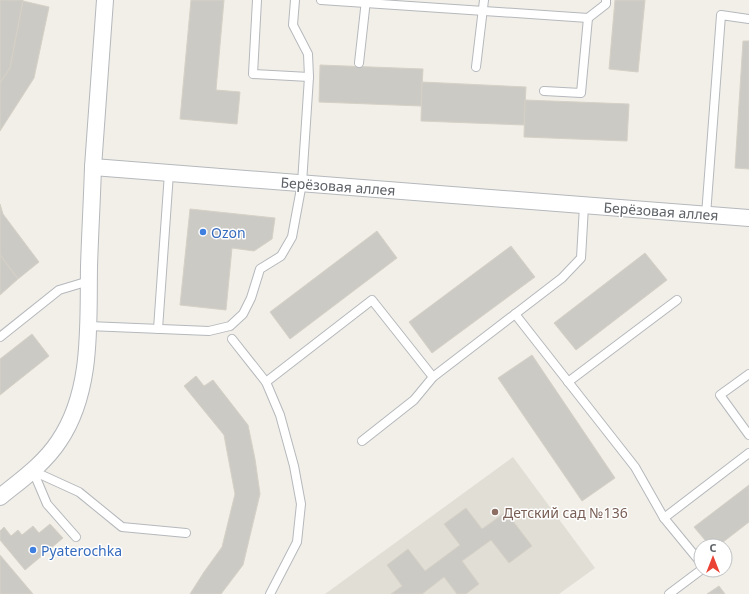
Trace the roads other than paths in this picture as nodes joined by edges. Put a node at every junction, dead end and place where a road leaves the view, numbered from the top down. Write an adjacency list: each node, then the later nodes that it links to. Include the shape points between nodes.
1 (105, 0): 15 (street)
2 (258, 0): 13 (lane, via 253,74)
3 (295, 0): 13 (lane, via 293,25 308,54)
4 (321, 0): 7 (lane)
5 (484, 0): 8 (lane)
6 (606, 0): 9 (lane, via 606,4)
7 (366, 2): 8 (lane); 11 (lane)
8 (483, 11): 9 (lane); 12 (lane)
9 (588, 18): 14 (lane, via 581,94)
10 (749, 19): 19 (lane, via 721,15)
11 (359, 63)
12 (476, 67)
13 (310, 77): 17 (lane)
14 (544, 91)
15 (93, 167): 16 (street, Берёзовая аллея); 21 (street)
16 (169, 173): 17 (street, Берёзовая аллея); 25 (lane)
17 (302, 183): 18 (street, Берёзовая аллея); 25 (lane, via 292,237 281,256 260,269 244,314 230,326 209,331)
18 (584, 206): 19 (street, Берёзовая аллея); 23 (lane, via 581,258 562,278)
19 (706, 215): 20 (street, Берёзовая аллея)
20 (749, 218)
21 (89, 281): 24 (street); 26 (lane, via 59,290)
22 (677, 300): 31 (lane)
23 (515, 314): 29 (lane); 31 (lane)
24 (88, 326): 25 (lane); 35 (street, via 82,383 75,411 59,441)
25 (158, 329)
26 (0, 337)
27 (232, 339): 30 (lane)
28 (749, 374): 32 (lane, via 720,395)
29 (433, 377): 30 (lane, via 372,300); 33 (lane, via 414,400)
30 (266, 382): 42 (lane, via 280,415 301,504 297,542)
31 (568, 382): 37 (lane, via 635,467)
32 (749, 435)
33 (362, 441)
34 (749, 453): 37 (lane)
35 (34, 471): 36 (street); 38 (lane, via 79,492 122,526); 39 (lane, via 47,504)
36 (0, 497)
37 (664, 518): 40 (lane)
38 (186, 533)
39 (76, 537)
40 (693, 553)
41 (693, 576): 43 (lane)
42 (270, 594)
43 (669, 594)

